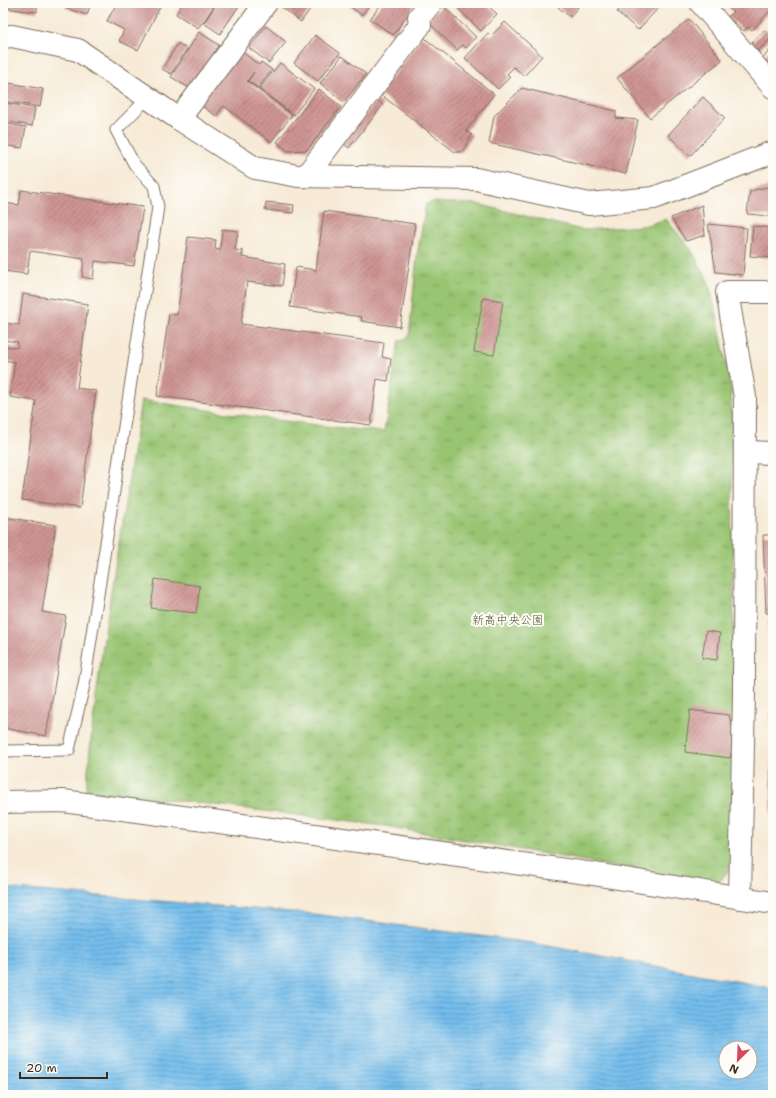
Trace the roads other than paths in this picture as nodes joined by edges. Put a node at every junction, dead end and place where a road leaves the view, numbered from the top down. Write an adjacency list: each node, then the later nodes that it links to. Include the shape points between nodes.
1 (266, 3): 7 (street)
2 (431, 3): 9 (street, via 419,17 420,25)
3 (701, 3): 5 (street)
4 (3, 37): 6 (street, via 12,36 78,50)
5 (773, 87)
6 (148, 98): 7 (street); 13 (lane, via 116,130 134,164 154,186 158,207 84,685 69,750)
7 (179, 119): 9 (street, via 255,168)
8 (773, 152): 9 (street, via 654,198 589,204 476,179)
9 (306, 176)
10 (773, 292): 11 (street, via 727,292 745,397)
11 (745, 452): 12 (street); 15 (street)
12 (773, 452)
13 (3, 751)
14 (3, 802): 15 (street, via 63,801 594,874)
15 (740, 898): 16 (street)
16 (773, 903)

